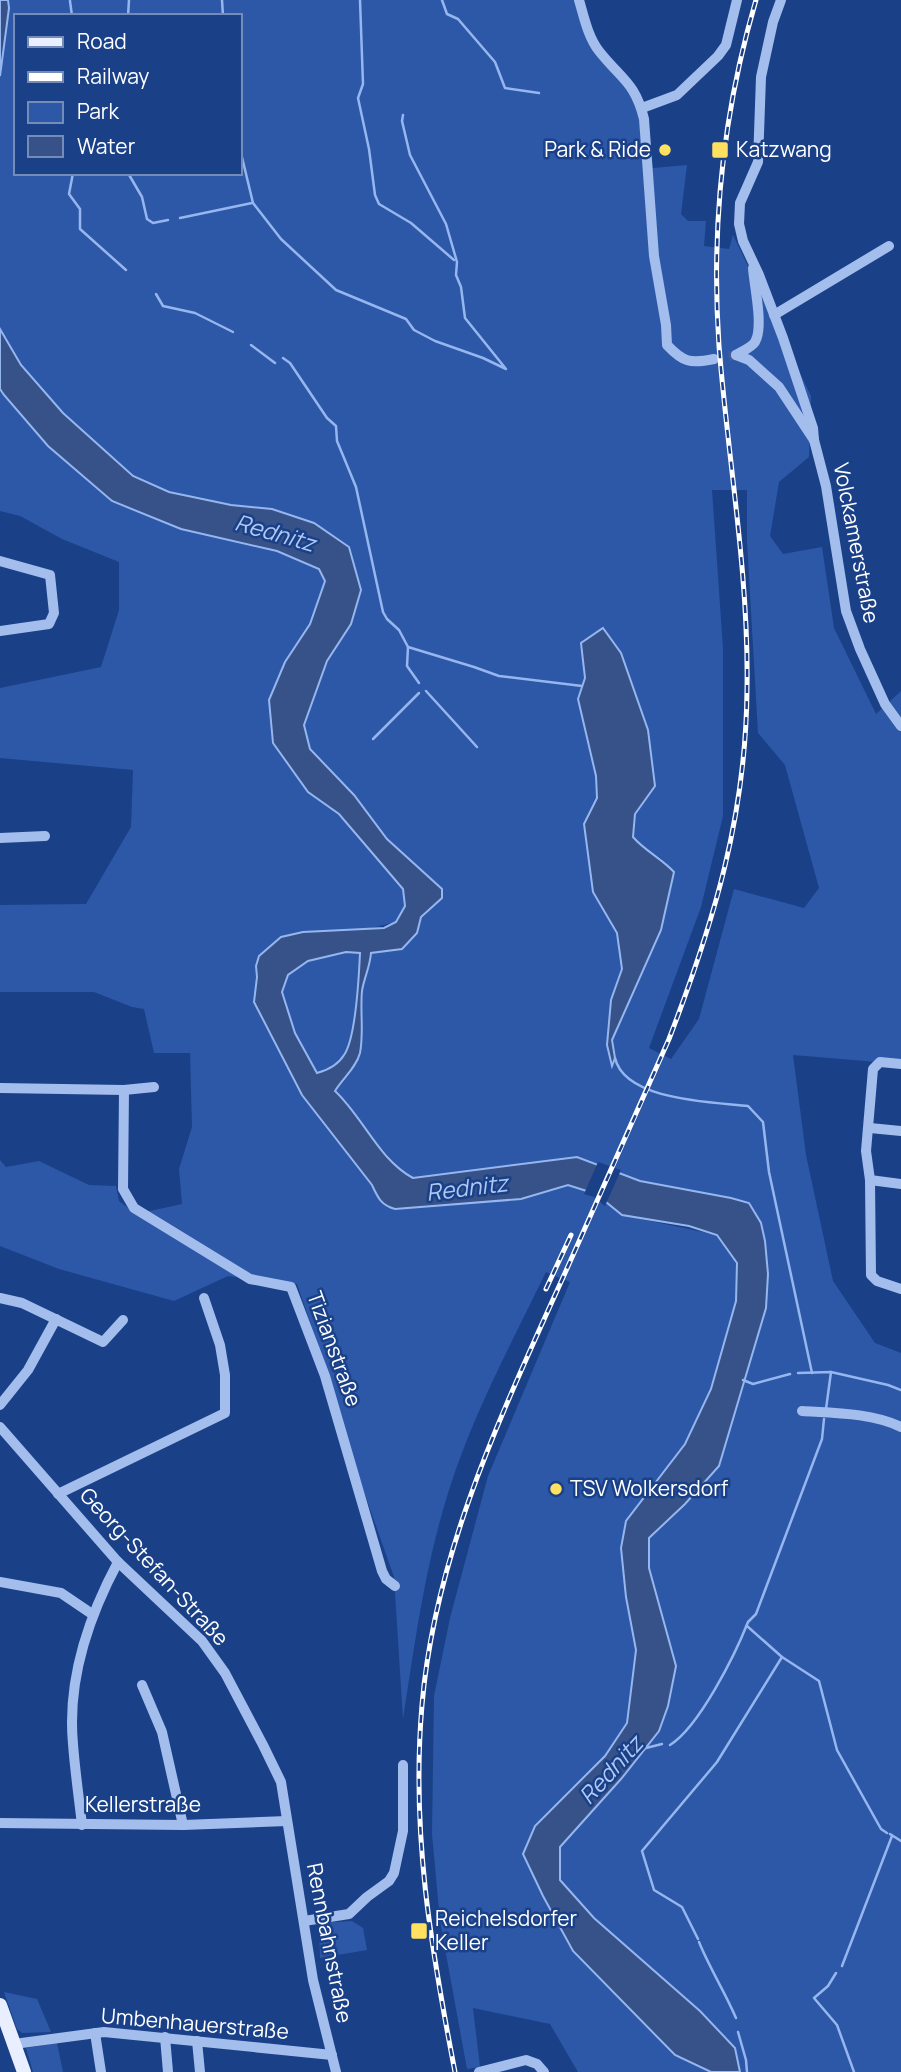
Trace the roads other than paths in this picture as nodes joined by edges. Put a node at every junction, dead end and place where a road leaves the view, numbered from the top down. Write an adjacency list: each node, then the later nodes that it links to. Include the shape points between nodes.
1 (579, 0): 4 (street, via 598,50 635,91)
2 (737, 0): 4 (street, via 726,45 718,56 677,94)
3 (781, 0): 6 (street, via 761,77 758,162 738,211)
4 (642, 108): 8 (street, via 654,256 667,345 680,359 696,363)
5 (889, 246): 7 (street)
6 (752, 265): 7 (street, Volckamerstraße); 9 (street, via 757,335 736,355 749,360 779,387)
7 (774, 315): 9 (street, Volckamerstraße)
8 (714, 359)
9 (814, 440): 12 (street, Volckamerstraße, via 846,611 885,704)
10 (0, 561): 11 (street, via 50,575 54,613 49,624)
11 (0, 631)
12 (901, 726)
13 (45, 836): 14 (street)
14 (0, 838)
15 (901, 1064): 19 (street, via 880,1062 873,1069)
16 (154, 1087): 18 (street)
17 (0, 1088): 18 (street)
18 (124, 1090): 35 (street, Tizianstraße, via 123,1189 134,1208 250,1279 291,1287 326,1376 382,1571)
19 (870, 1128): 20 (street); 21 (street, via 866,1151)
20 (901, 1131)
21 (870, 1180): 22 (street); 23 (street, via 871,1275)
22 (901, 1184)
23 (901, 1289)
24 (0, 1298): 26 (street)
25 (204, 1298): 32 (street, Georg-Stefan-Straße, via 220,1345 225,1413)
26 (56, 1319): 27 (street, via 103,1342); 28 (street, via 28,1370)
27 (123, 1320)
28 (0, 1405)
29 (802, 1411): 31 (street, via 856,1416)
30 (0, 1427): 32 (street, Georg-Stefan-Straße)
31 (901, 1427)
32 (58, 1494): 33 (street, Georg-Stefan-Straße)
33 (118, 1562): 36 (street); 39 (street, Georg-Stefan-Straße, via 202,1641 225,1673 281,1782)
34 (0, 1583): 36 (street, via 61,1593)
35 (395, 1586)
36 (92, 1614): 41 (street, via 72,1709)
37 (142, 1685): 42 (street, via 162,1732)
38 (403, 1765): 43 (street, via 403,1831 389,1881 349,1914)
39 (287, 1821): 42 (street, Kellerstraße); 43 (street, Rennbahnstraße)
40 (0, 1823): 41 (street, Kellerstraße)
41 (82, 1825): 42 (street, Kellerstraße)
42 (183, 1825)
43 (304, 1921): 49 (street, Rennbahnstraße)
44 (0, 2006): 48 (main road)
45 (95, 2034): 46 (street, Umbenhauerstraße); 48 (street, Umbenhauerstraße); 51 (street)
46 (164, 2037): 47 (street, Umbenhauerstraße); 52 (street)
47 (197, 2041): 49 (street, Umbenhauerstraße); 53 (street)
48 (14, 2044): 50 (main road)
49 (332, 2055): 54 (street, Rennbahnstraße)
50 (24, 2072)
51 (101, 2072)
52 (167, 2072)
53 (200, 2072)
54 (336, 2072)
55 (479, 2072): 56 (street, via 526,2060)
56 (544, 2072)

